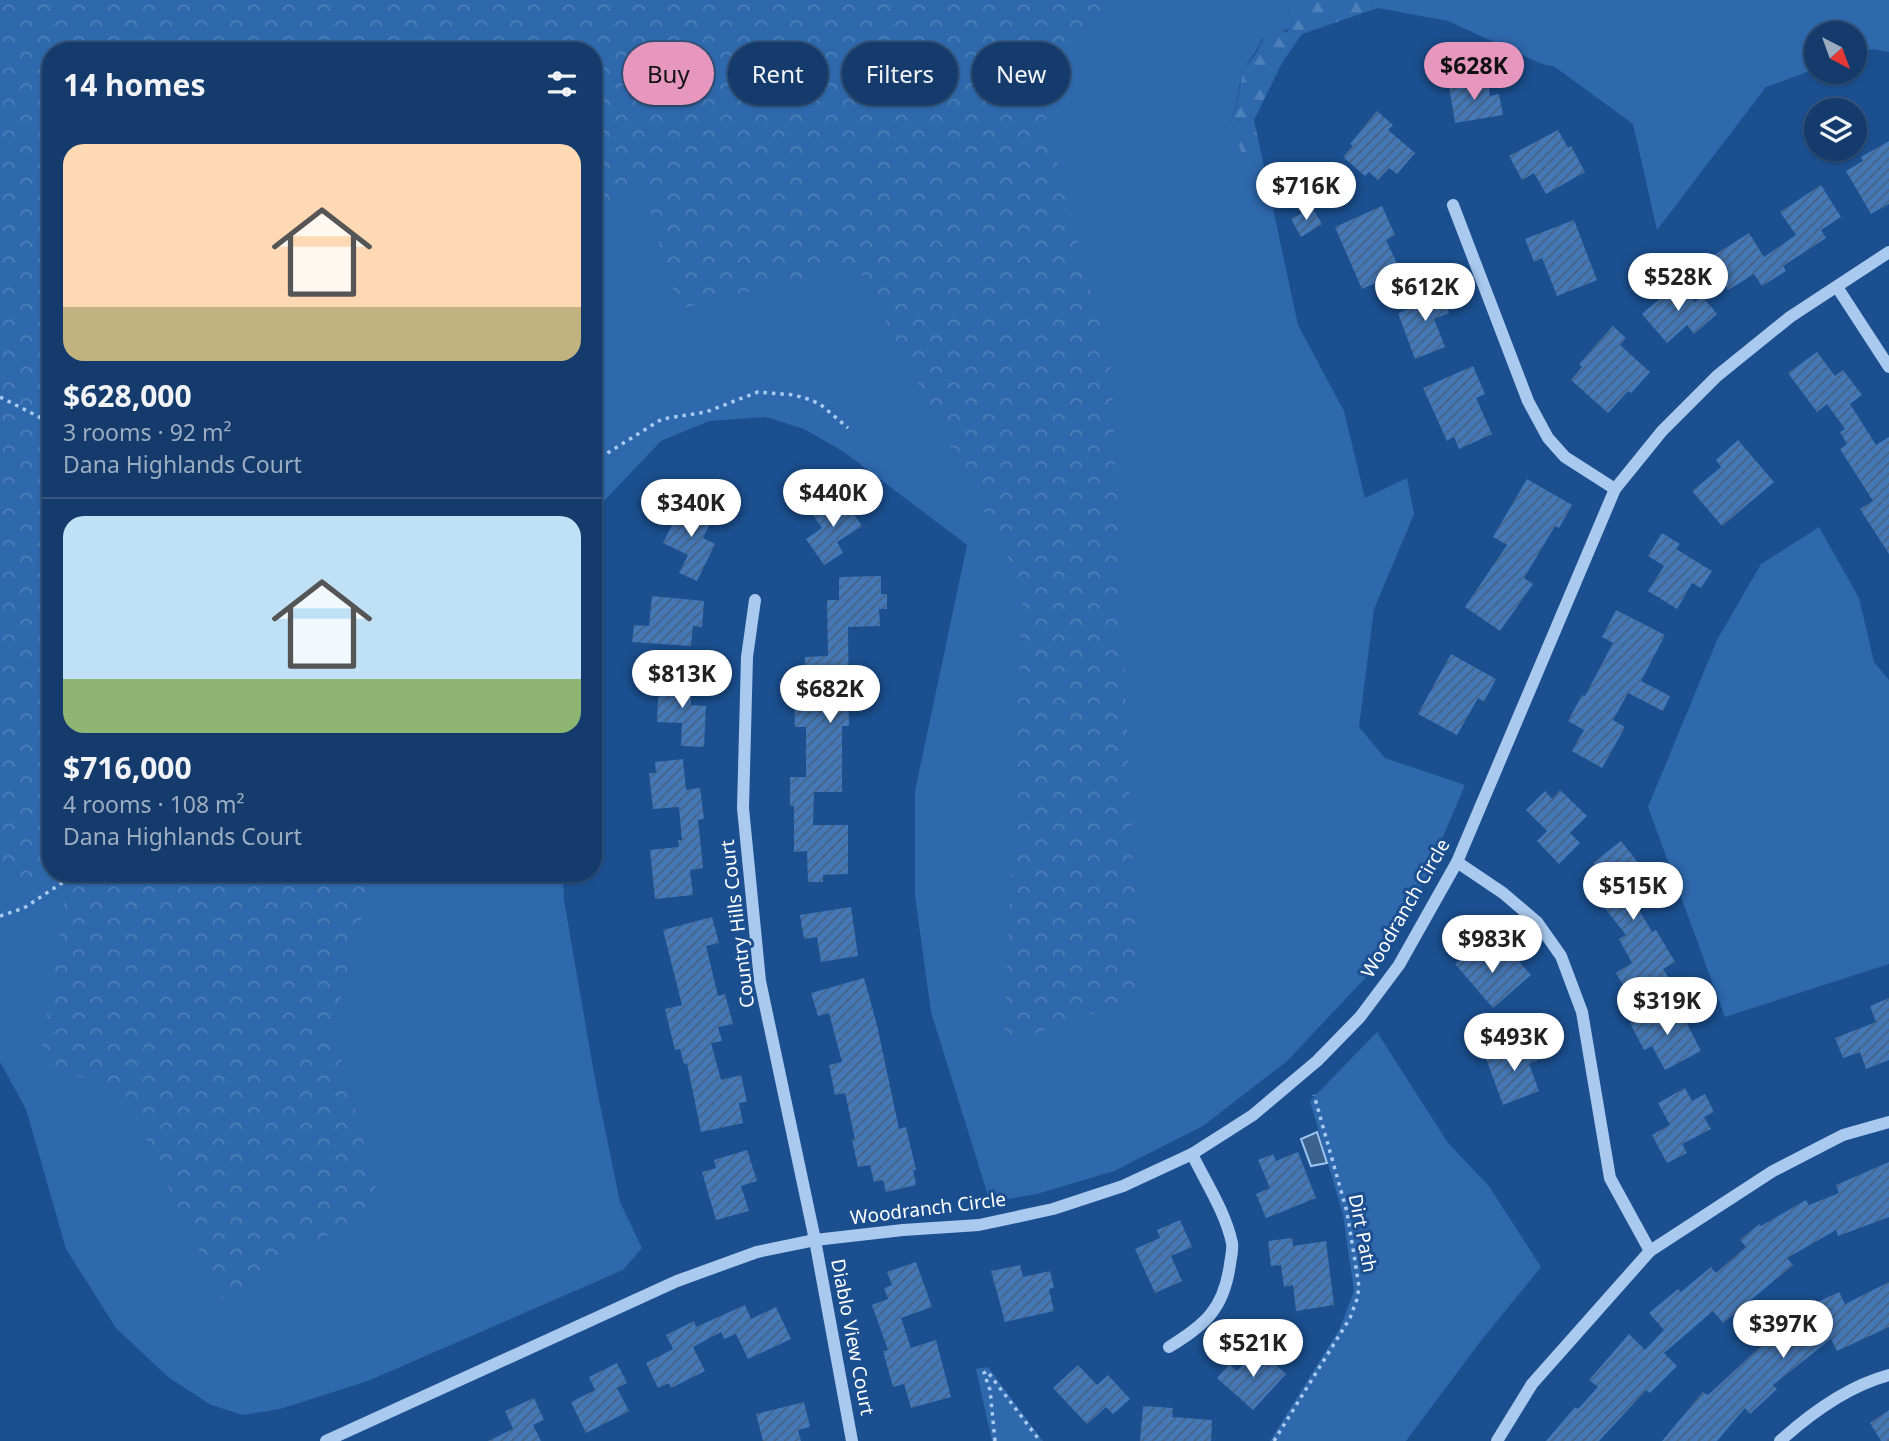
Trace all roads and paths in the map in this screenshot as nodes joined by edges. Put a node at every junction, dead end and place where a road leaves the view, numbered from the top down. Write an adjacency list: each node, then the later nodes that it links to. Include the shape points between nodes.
1 (1453, 205): 9 (street, via 1528,401 1548,438 1565,457)
2 (1889, 253): 3 (street, Woodranch Circle)
3 (1837, 287): 4 (street); 9 (street, Woodranch Circle, via 1790,317 1717,376 1662,431)
4 (1889, 367)
5 (0, 397): 6 (path)
6 (42, 418)
7 (848, 428): 8 (path, via 808,399 758,392 706,412 662,419)
8 (602, 456)
9 (1615, 489): 11 (street, Woodranch Circle)
10 (755, 600): 17 (street, Country Hills Court, via 747,657 743,808 760,981)
11 (1457, 862): 16 (street, Woodranch Circle, via 1399,965 1360,1017 1253,1115); 18 (street, via 1537,922 1561,956 1582,1012 1610,1178)
12 (63, 882): 13 (path, via 24,908)
13 (0, 916)
14 (1314, 1095): 25 (path, Dirt Path, via 1347,1212 1359,1287 1350,1318)
15 (1889, 1122): 18 (street, via 1843,1135 1773,1171)
16 (1192, 1154): 17 (street, Woodranch Circle, via 1123,1186 1053,1209 979,1225); 19 (street, via 1224,1216 1233,1246 1219,1304 1199,1329)
17 (815, 1240): 21 (street, Woodranch Circle, via 757,1252 677,1281); 22 (street, Diablo View Court)
18 (1650, 1251): 26 (street, via 1532,1384)
19 (1168, 1347)
20 (1889, 1375): 27 (street, via 1868,1381 1809,1415)
21 (327, 1441)
22 (852, 1441)
23 (995, 1441): 24 (path, via 987,1371)
24 (1040, 1441)
25 (1274, 1441)
26 (1497, 1441)
27 (1780, 1441)

